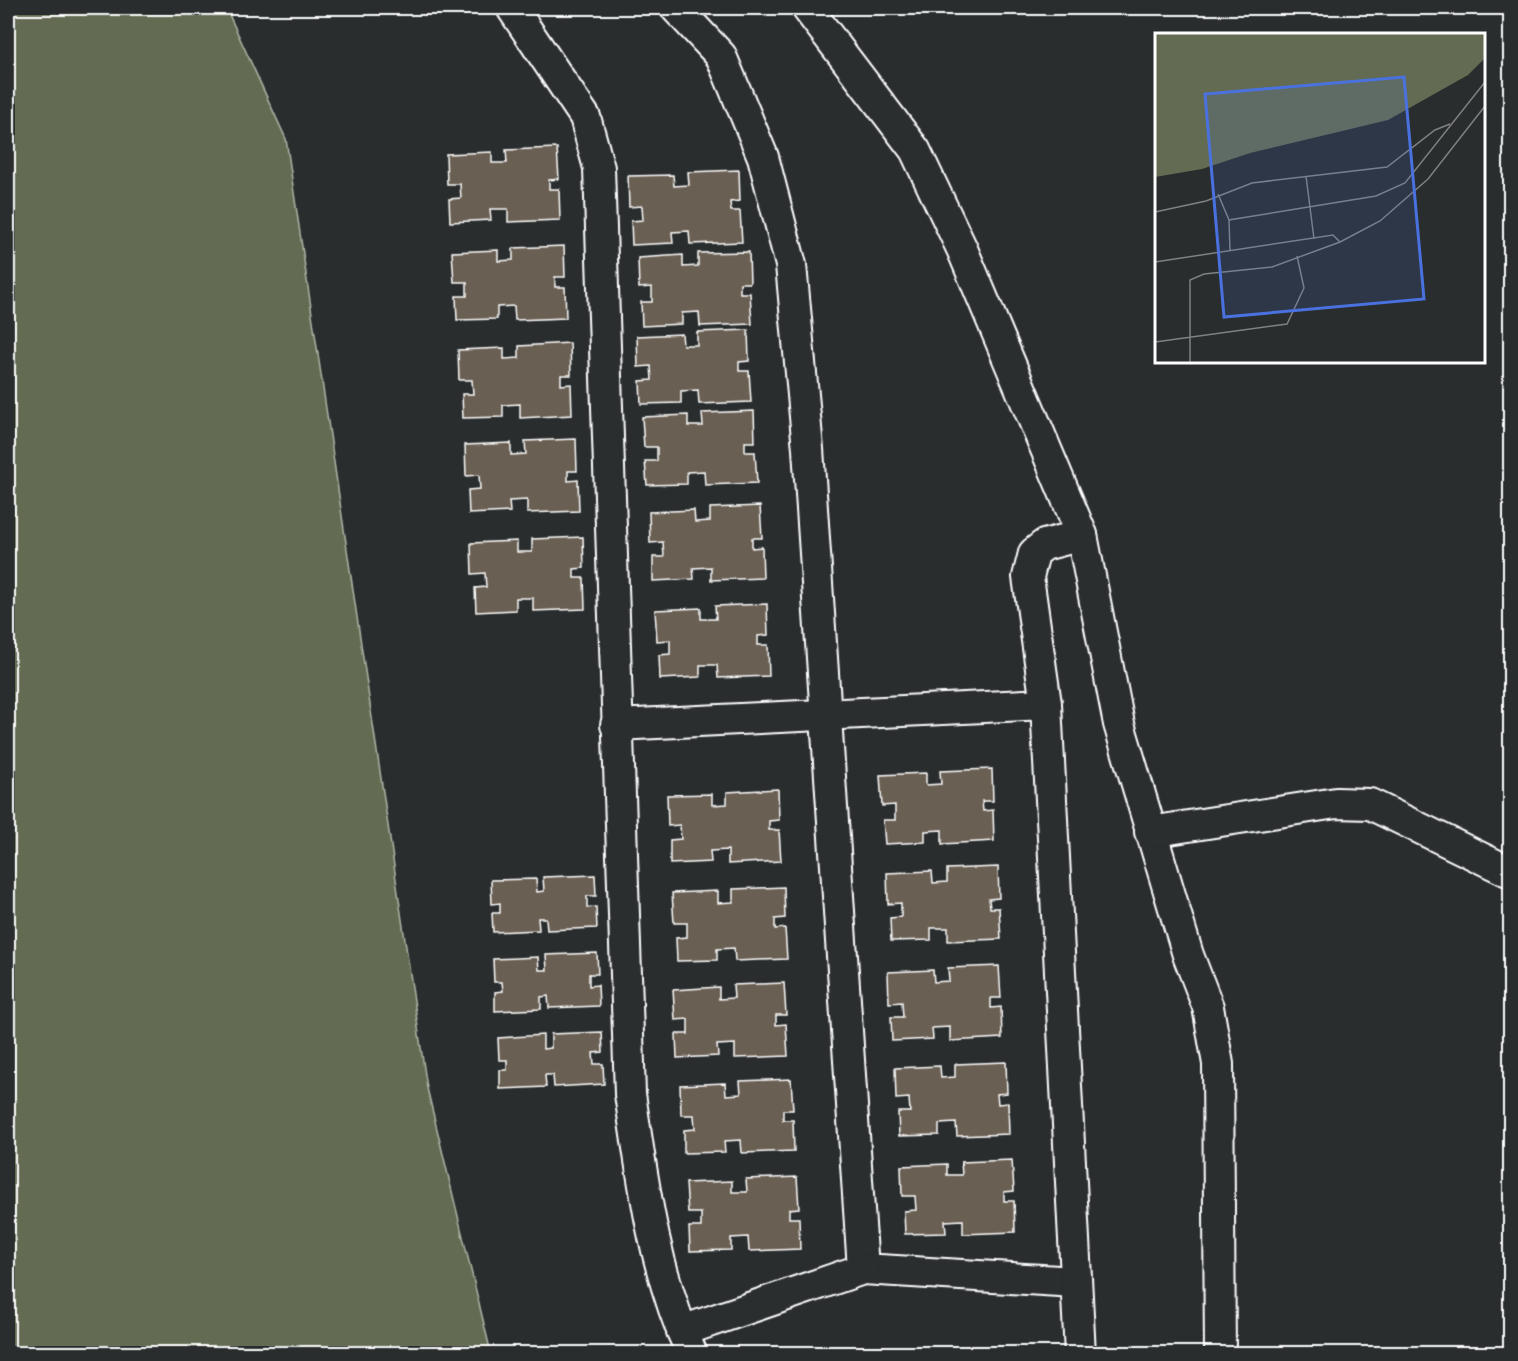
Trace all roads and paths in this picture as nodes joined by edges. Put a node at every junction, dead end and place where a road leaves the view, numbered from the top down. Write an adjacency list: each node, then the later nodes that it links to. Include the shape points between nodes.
1 (512, 8): 7 (street, via 585,117 599,168)
2 (676, 8): 6 (street, via 721,56 763,157 790,265 808,448)
3 (807, 8): 4 (street, via 915,150 962,249)
4 (1082, 535): 5 (street, via 1044,545 1029,562); 8 (street, via 1119,724)
5 (1046, 704): 6 (street); 11 (street)
6 (826, 714): 7 (street); 10 (street)
7 (616, 725): 12 (street, via 630,1094 648,1218)
8 (1150, 832): 9 (street, via 1336,803 1370,804); 14 (street, via 1208,1007 1218,1064)
9 (1510, 872)
10 (863, 1269): 11 (street); 12 (street)
11 (1076, 1282): 13 (street)
12 (687, 1342)
13 (1080, 1353)
14 (1220, 1353)

